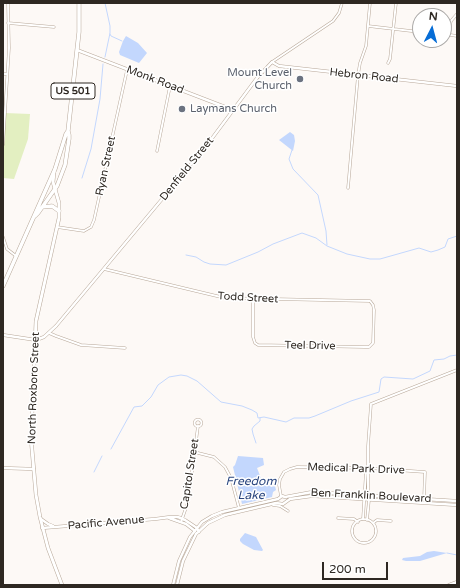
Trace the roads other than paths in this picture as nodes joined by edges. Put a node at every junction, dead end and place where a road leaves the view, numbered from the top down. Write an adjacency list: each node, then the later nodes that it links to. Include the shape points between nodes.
1 (8, 3): 6 (street)
2 (79, 3): 11 (highway, North Roxboro Street / US 501)
3 (342, 3): 12 (street, Denfield Street, via 333,21)
4 (370, 3): 7 (street)
5 (396, 3): 9 (street)
6 (8, 23): 8 (street); 16 (street)
7 (368, 26): 9 (street); 17 (street, via 366,46)
8 (54, 27)
9 (394, 29): 10 (street); 13 (street)
10 (412, 31)
11 (77, 50): 14 (street, Monk Road); 21 (highway, North Roxboro Street / US 501)
12 (272, 62): 17 (street, Hebron Road, via 279,66); 20 (street, Denfield Street)
13 (388, 63)
14 (127, 69): 18 (street, Monk Road); 30 (street, Ryan Street, via 94,220 84,231)
15 (3, 74): 16 (street)
16 (7, 74): 22 (street)
17 (358, 75): 19 (street, Hebron Road); 25 (street)
18 (170, 86): 20 (street, Monk Road); 23 (street)
19 (457, 86)
20 (234, 110): 33 (street, Denfield Street)
21 (68, 131): 24 (highway, North Roxboro Street / US 501); 26 (highway, North Roxboro Street / US 501, via 70,135 65,165)
22 (3, 145)
23 (157, 151)
24 (55, 169): 26 (main road, North Roxboro Street); 29 (highway, US 501)
25 (348, 188)
26 (55, 189): 27 (highway, US 501); 28 (main road, North Roxboro Street)
27 (42, 207): 28 (highway, via 52,206); 29 (highway, US 501)
28 (59, 211): 30 (main road, North Roxboro Street)
29 (35, 216): 32 (highway, US 501)
30 (58, 227): 38 (main road, North Roxboro Street, via 39,304)
31 (3, 237): 32 (street, via 7,249)
32 (16, 256): 34 (highway, US 501)
33 (104, 268): 35 (street, Todd Street, via 217,297); 36 (street, Denfield Street)
34 (3, 286)
35 (253, 299): 39 (street, Teel Drive, via 255,343 262,346); 39 (street, Todd Street, via 370,301 374,310 373,343)
36 (49, 332): 38 (street, Denfield Street, via 43,338); 40 (street, via 81,344)
37 (3, 335): 38 (street)
38 (35, 340): 46 (main road, North Roxboro Street, via 31,438)
39 (365, 347)
40 (125, 348)
41 (457, 370): 45 (street, via 371,404)
42 (198, 426): 43 (street, Capitol Street)
43 (194, 452): 59 (street, via 214,457 225,467 231,478); 63 (street, Capitol Street, via 188,502)
44 (3, 468): 46 (street)
45 (368, 468): 47 (street); 49 (street, Medical Park Drive, via 290,468 280,479); 51 (street, Medical Park Drive, via 425,472)
46 (34, 469): 61 (main road, North Roxboro Street)
47 (367, 495): 48 (street, Ben Franklin Boulevard, via 312,492); 50 (street); 51 (street, Ben Franklin Boulevard); 52 (street)
48 (285, 497): 49 (street); 53 (street)
49 (280, 498): 55 (street); 59 (street)
50 (364, 499): 52 (street, Ben Franklin Boulevard); 53 (street, Ben Franklin Boulevard, via 312,496); 64 (street)
51 (424, 499): 54 (street, Ben Franklin Boulevard); 56 (street, Medical Park Drive)
52 (369, 500): 56 (street, Ben Franklin Boulevard); 65 (street)
53 (287, 501): 55 (street, Ben Franklin Boulevard)
54 (457, 501)
55 (279, 503): 57 (street)
56 (424, 503): 58 (street, Ben Franklin Boulevard)
57 (268, 505): 60 (street, via 277,505); 72 (street, via 221,516)
58 (457, 505)
59 (239, 508): 71 (street, via 212,516)
60 (288, 510)
61 (40, 518): 69 (street); 70 (main road, North Roxboro Street)
62 (338, 518): 67 (street, via 354,519)
63 (181, 520): 69 (street, Pacific Avenue, via 174,517); 71 (street)
64 (363, 520): 65 (street); 67 (street)
65 (367, 520): 68 (street)
66 (391, 521): 68 (street, via 377,520)
67 (358, 522): 68 (street, via 353,528 353,536 364,543 375,536)
68 (373, 523)
69 (56, 527): 70 (street, Pacific Avenue)
70 (42, 528): 74 (main road, North Roxboro Street)
71 (196, 529): 72 (street); 75 (street, via 183,550)
72 (199, 532): 76 (street, via 183,561)
73 (457, 582): 77 (street)
74 (62, 585)
75 (173, 585)
76 (177, 585)
77 (449, 585)

